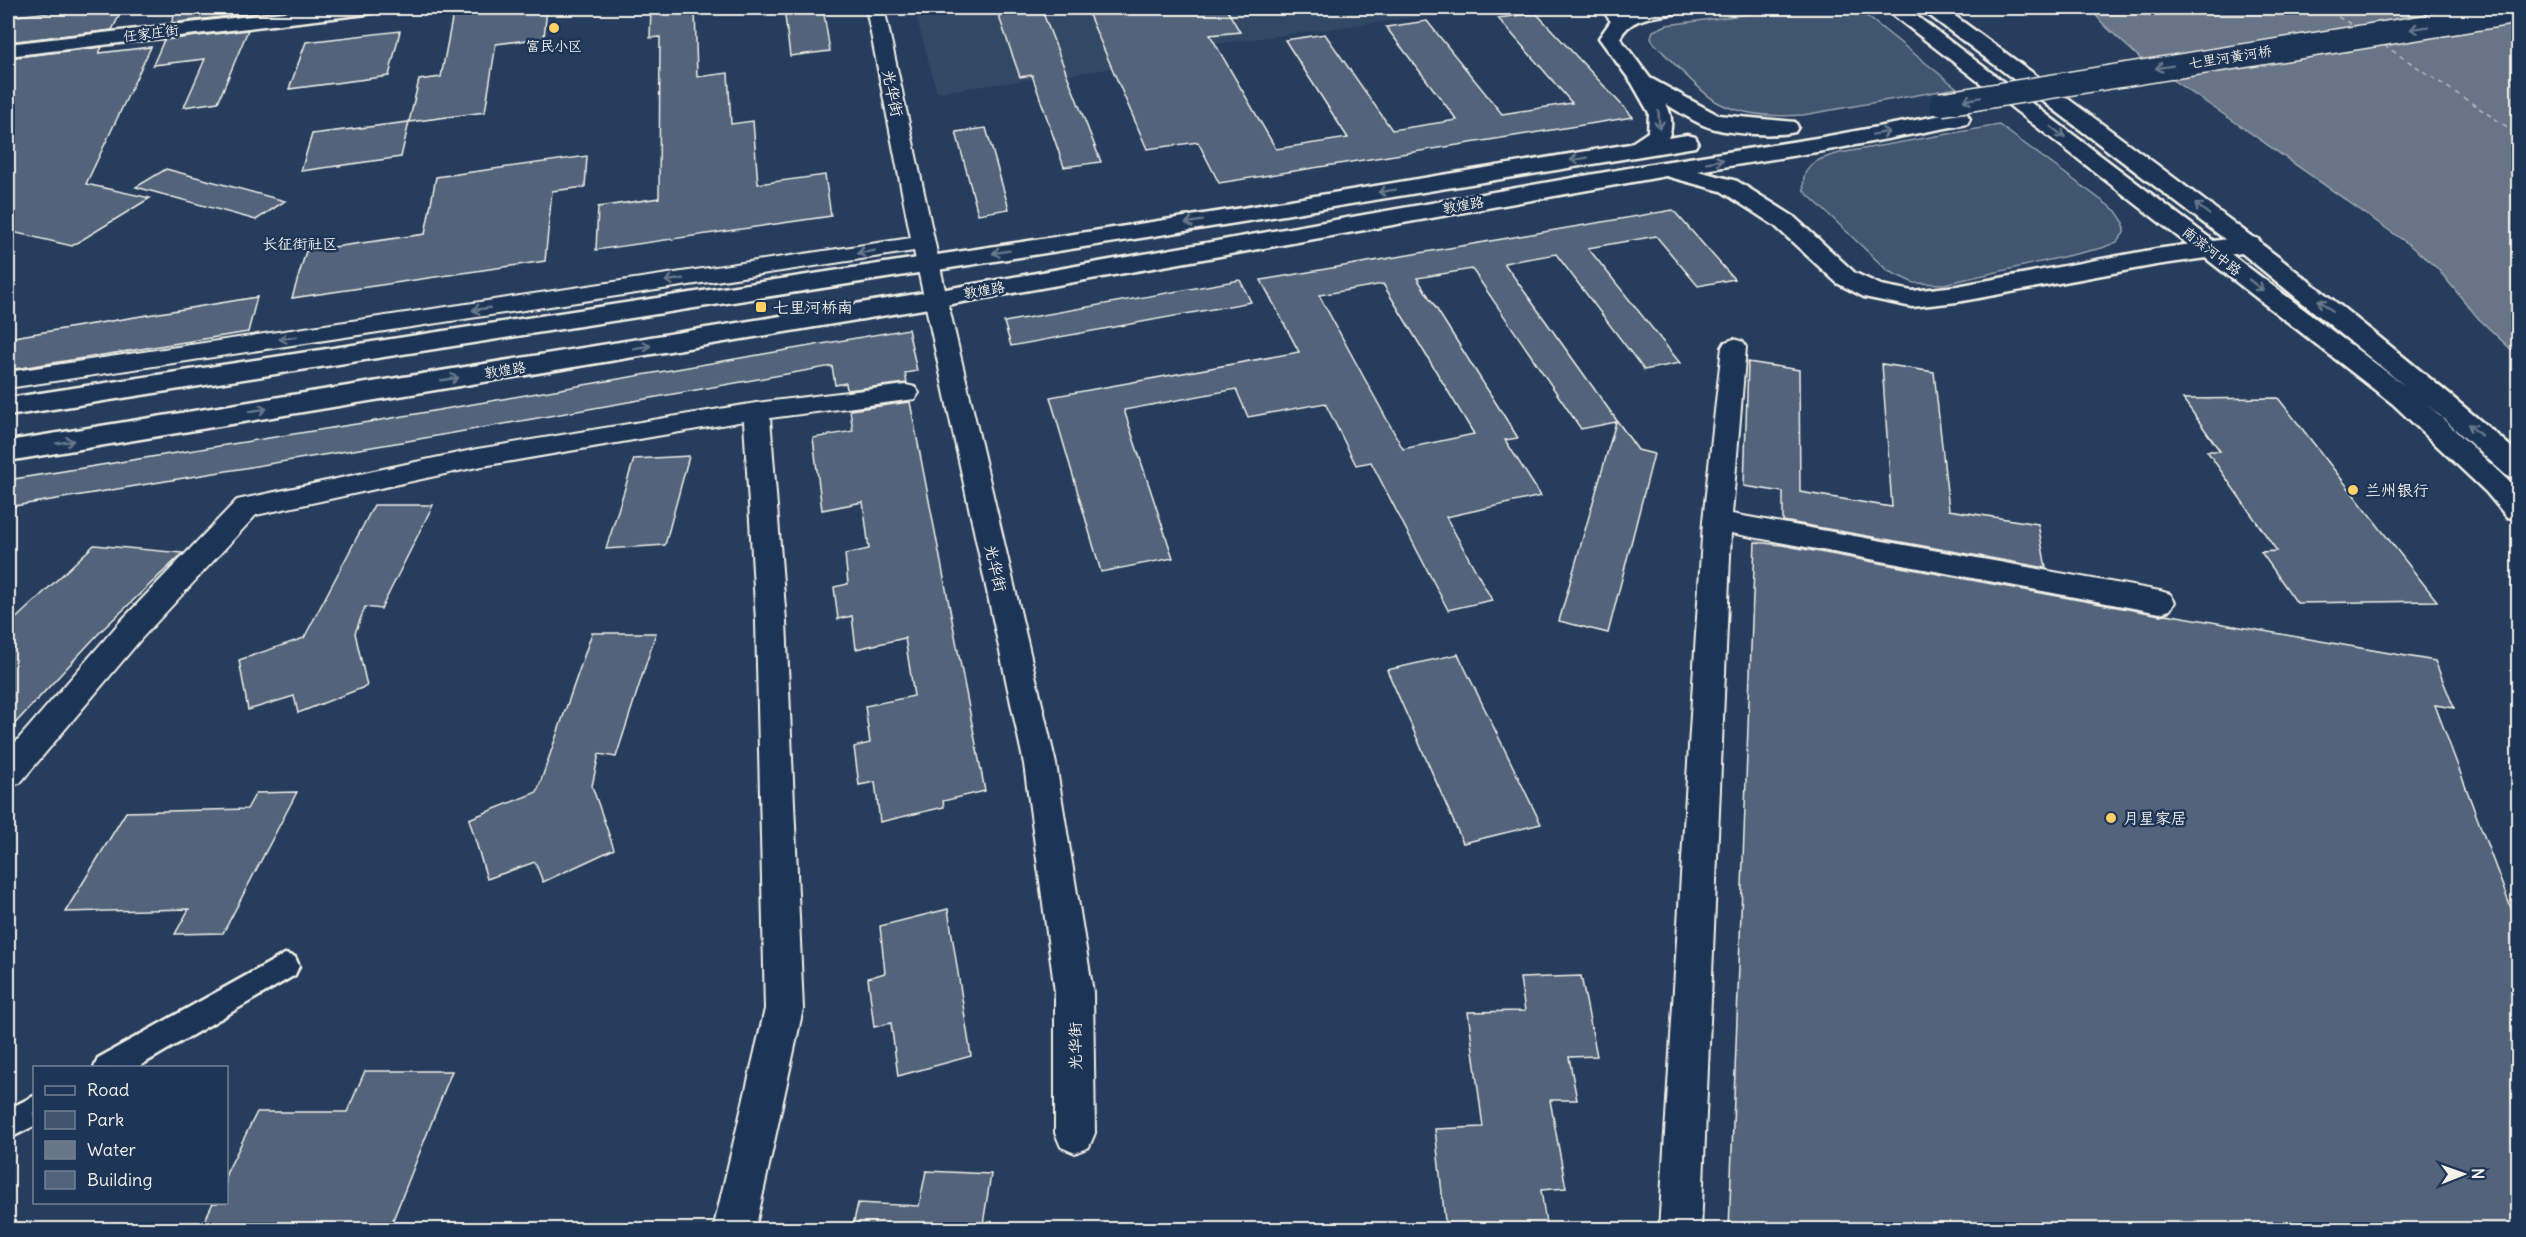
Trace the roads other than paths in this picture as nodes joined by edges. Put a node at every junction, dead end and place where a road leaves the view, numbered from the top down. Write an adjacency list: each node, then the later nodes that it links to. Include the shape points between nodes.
1 (367, 8): 9 (main road, 任家庄街)
2 (875, 8): 21 (street, 光华街)
3 (1674, 8): 7 (main road)
4 (1894, 8): 20 (main road, 南滨河中路, one-way to 20)
5 (1932, 8): 19 (main road, 南滨河中路, one-way to 5)
6 (2518, 12): 11 (main road, 七里河黄河桥, one-way to 11, bridge)
7 (1615, 14): 10 (main road, via 1609,38)
8 (2518, 28): 12 (main road, 七里河黄河桥)
9 (8, 50)
10 (1642, 82): 14 (main road, via 1713,121); 16 (main road, one-way to 16, via 1660,113 1659,135)
11 (1858, 116)
12 (1959, 119): 15 (main road, 敦煌路, one-way to 12)
13 (1811, 123): 14 (main road, 敦煌路)
14 (1787, 127): 16 (main road, 敦煌路)
15 (1823, 144): 17 (main road, 敦煌路, one-way to 15); 18 (main road, via 1775,156 1766,184)
16 (1637, 150): 21 (main road, 敦煌路, one-way to 21, via 1236,216)
17 (1658, 170): 18 (main road, via 1729,186); 22 (main road, 敦煌路)
18 (1784, 221): 20 (main road, via 1846,278 1874,291 1912,299)
19 (2249, 244): 20 (main road); 29 (main road, 南滨河中路, one-way to 19, via 2435,394)
20 (2210, 249): 30 (main road, 南滨河中路, one-way to 30, via 2403,398)
21 (926, 253): 22 (street, 光华街); 24 (street, one-way to 24); 26 (main road, 敦煌路)
22 (935, 299): 28 (main road, 敦煌路, one-way to 22); 38 (street, 光华街, via 1040,764 1074,992)
23 (1734, 347): 31 (street)
24 (8, 380)
25 (906, 393): 27 (street)
26 (8, 407)
27 (756, 411): 33 (street, via 477,458 247,507 130,631); 39 (street, via 771,621 784,1009)
28 (8, 451)
29 (2518, 469)
30 (2518, 509)
31 (1717, 521): 32 (street); 40 (street)
32 (2160, 602)
33 (8, 774)
34 (285, 966): 35 (street)
35 (111, 1066)
36 (33, 1111): 37 (street)
37 (8, 1125)
38 (1075, 1133)
39 (734, 1230)
40 (1680, 1230)

